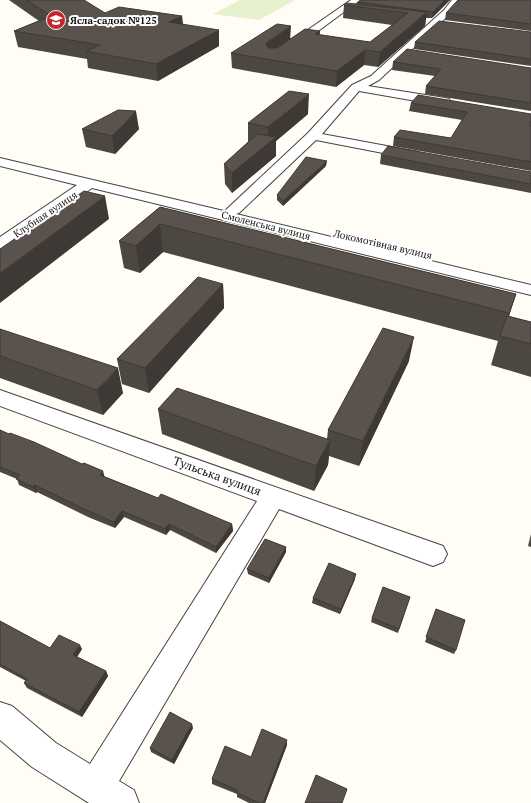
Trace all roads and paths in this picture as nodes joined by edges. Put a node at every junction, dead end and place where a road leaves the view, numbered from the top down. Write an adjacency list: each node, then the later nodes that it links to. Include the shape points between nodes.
1 (356, 0): 3 (street)
2 (457, 0): 5 (street, via 448,11)
3 (340, 11): 4 (street); 7 (street)
4 (356, 13)
5 (430, 22): 6 (street); 8 (street)
6 (449, 25)
7 (283, 52)
8 (404, 52): 9 (street); 10 (street, via 375,78)
9 (419, 54)
10 (356, 87): 11 (street); 12 (street)
11 (456, 104)
12 (313, 136): 14 (street); 17 (street)
13 (0, 155): 17 (street, Смоленська вулиця)
14 (430, 158)
15 (0, 162): 16 (street, Смоленська вулиця)
16 (90, 183): 18 (street, Клубная вулиця); 20 (street, Смоленська вулиця)
17 (234, 210): 19 (street, Локомотівная вулиця)
18 (0, 245)
19 (531, 279)
20 (531, 290)
21 (0, 398): 22 (street, Тульська вулиця)
22 (273, 496): 23 (street, Тульська вулиця); 25 (street)
23 (433, 554)
24 (0, 718): 25 (street, via 44,755)
25 (108, 795)

